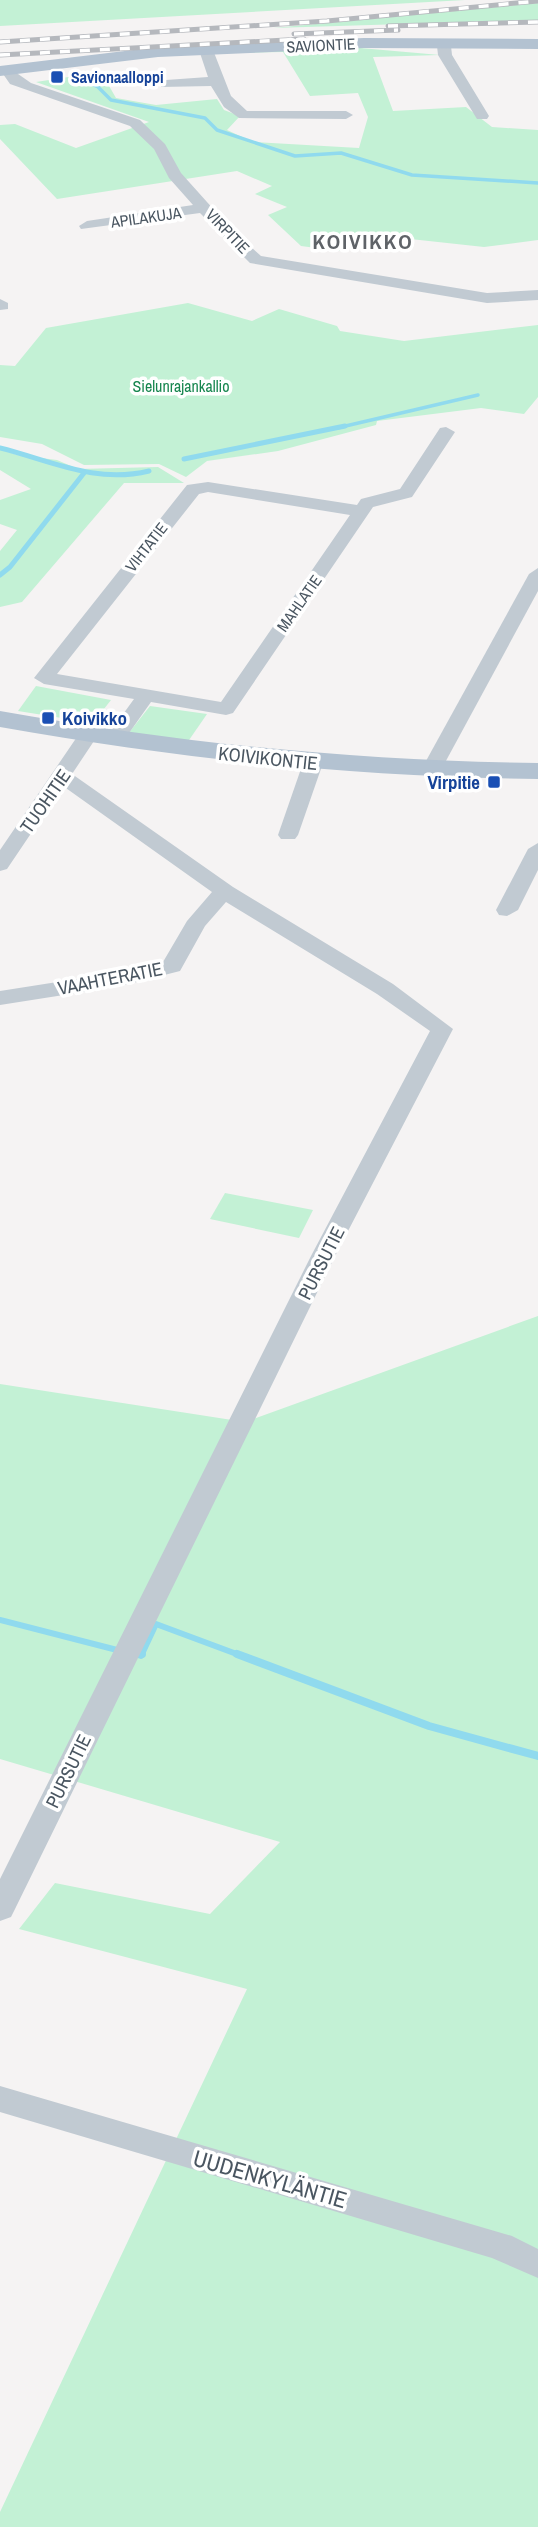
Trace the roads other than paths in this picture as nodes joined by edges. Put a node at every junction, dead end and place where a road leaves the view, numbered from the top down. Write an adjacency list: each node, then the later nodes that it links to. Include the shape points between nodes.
1 (538, 44): 2 (main road, SAVIONTIE)
2 (444, 46): 3 (main road, SAVIONTIE, via 364,43); 8 (street)
3 (206, 50): 4 (main road, SAVIONTIE); 5 (street)
4 (5, 74): 9 (street, VIRPITIE, via 26,86 135,123 160,147 174,176)
5 (218, 81): 6 (street); 7 (street, via 230,105 244,115)
6 (166, 84)
7 (346, 115)
8 (482, 116)
9 (205, 208): 10 (street, APILAKUJA); 11 (street, VIRPITIE, via 256,260 487,298)
10 (87, 226)
11 (538, 295)
12 (446, 432): 13 (street, MAHLATIE, via 406,493 367,503)
13 (362, 511): 15 (street, VIHTATIE, via 208,487 189,491 44,678); 16 (street, MAHLATIE, via 223,712)
14 (538, 574): 21 (street)
15 (123, 692): 16 (street, MAHLATIE)
16 (146, 696): 19 (street)
17 (0, 719): 18 (main road, KOIVIKONTIE)
18 (88, 735): 19 (main road, KOIVIKONTIE); 23 (street, TUOHITIE)
19 (115, 739): 20 (main road, KOIVIKONTIE)
20 (313, 763): 21 (main road, KOIVIKONTIE); 24 (street)
21 (432, 770): 22 (main road, KOIVIKONTIE)
22 (538, 771)
23 (62, 776): 26 (street, TUOHITIE); 27 (street, PURSUTIE)
24 (288, 835)
25 (538, 849): 28 (street)
26 (0, 865)
27 (225, 892): 29 (street, VAAHTERATIE, via 202,914 172,966); 30 (street, PURSUTIE, via 442,1029 323,1256)
28 (507, 910)
29 (0, 998)
30 (0, 1909)
31 (0, 2099): 32 (street, UUDENKYLÄNTIE, via 487,2242)
32 (538, 2264)

